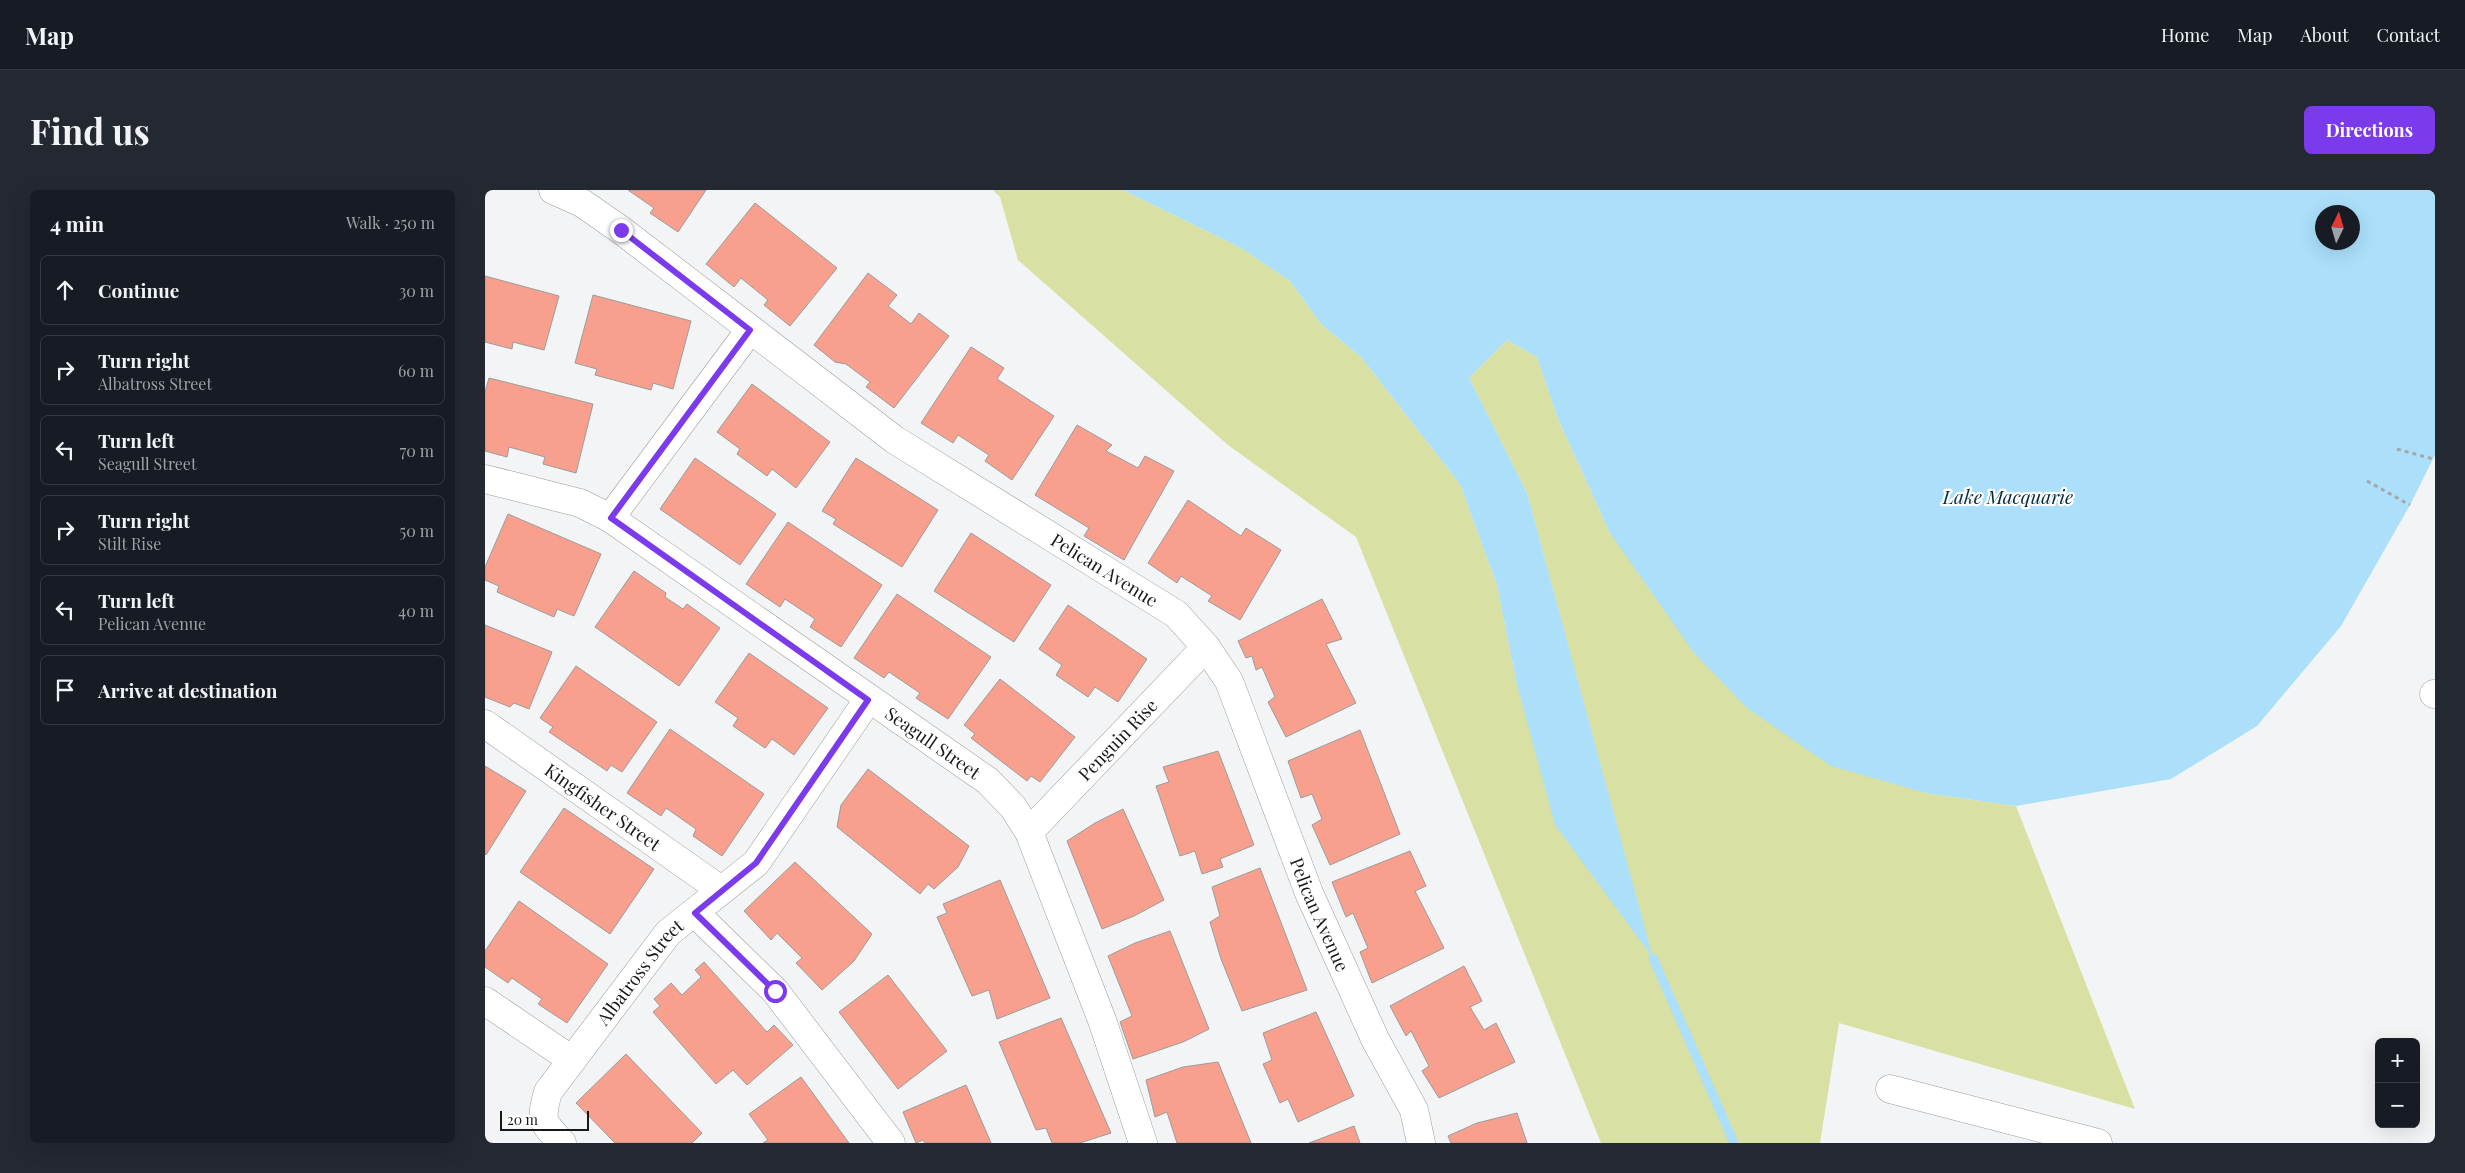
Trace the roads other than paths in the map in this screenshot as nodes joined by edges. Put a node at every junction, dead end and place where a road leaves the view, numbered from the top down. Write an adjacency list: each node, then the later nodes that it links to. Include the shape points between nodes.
1 (553, 190): 2 (street, Pelican Avenue, via 582,203 621,230)
2 (750, 330): 4 (street); 5 (street, Pelican Avenue, via 895,440 1176,614)
3 (485, 479): 4 (street, Seagull Street, via 580,503)
4 (611, 518): 6 (street, Seagull Street)
5 (1206, 647): 8 (street, Penguin Rise); 17 (street, Pelican Avenue, via 1229,680 1309,893 1375,1039 1414,1110)
6 (868, 700): 8 (street, Seagull Street, via 988,781 1013,807); 9 (street, Albatross Street, via 756,863)
7 (485, 724): 9 (street, Kingfisher Street)
8 (1029, 832): 16 (street, Seagull Street, via 1102,1020)
9 (721, 890): 10 (street, Albatross Street)
10 (695, 913): 12 (street, Albatross Street, via 668,933); 15 (street, via 775,991)
11 (485, 1001): 12 (street)
12 (572, 1060): 14 (street, Albatross Street, via 548,1092 542,1112 546,1126)
13 (1890, 1088): 18 (street)
14 (562, 1143)
15 (891, 1143)
16 (1143, 1143)
17 (1421, 1143)
18 (2098, 1143)

